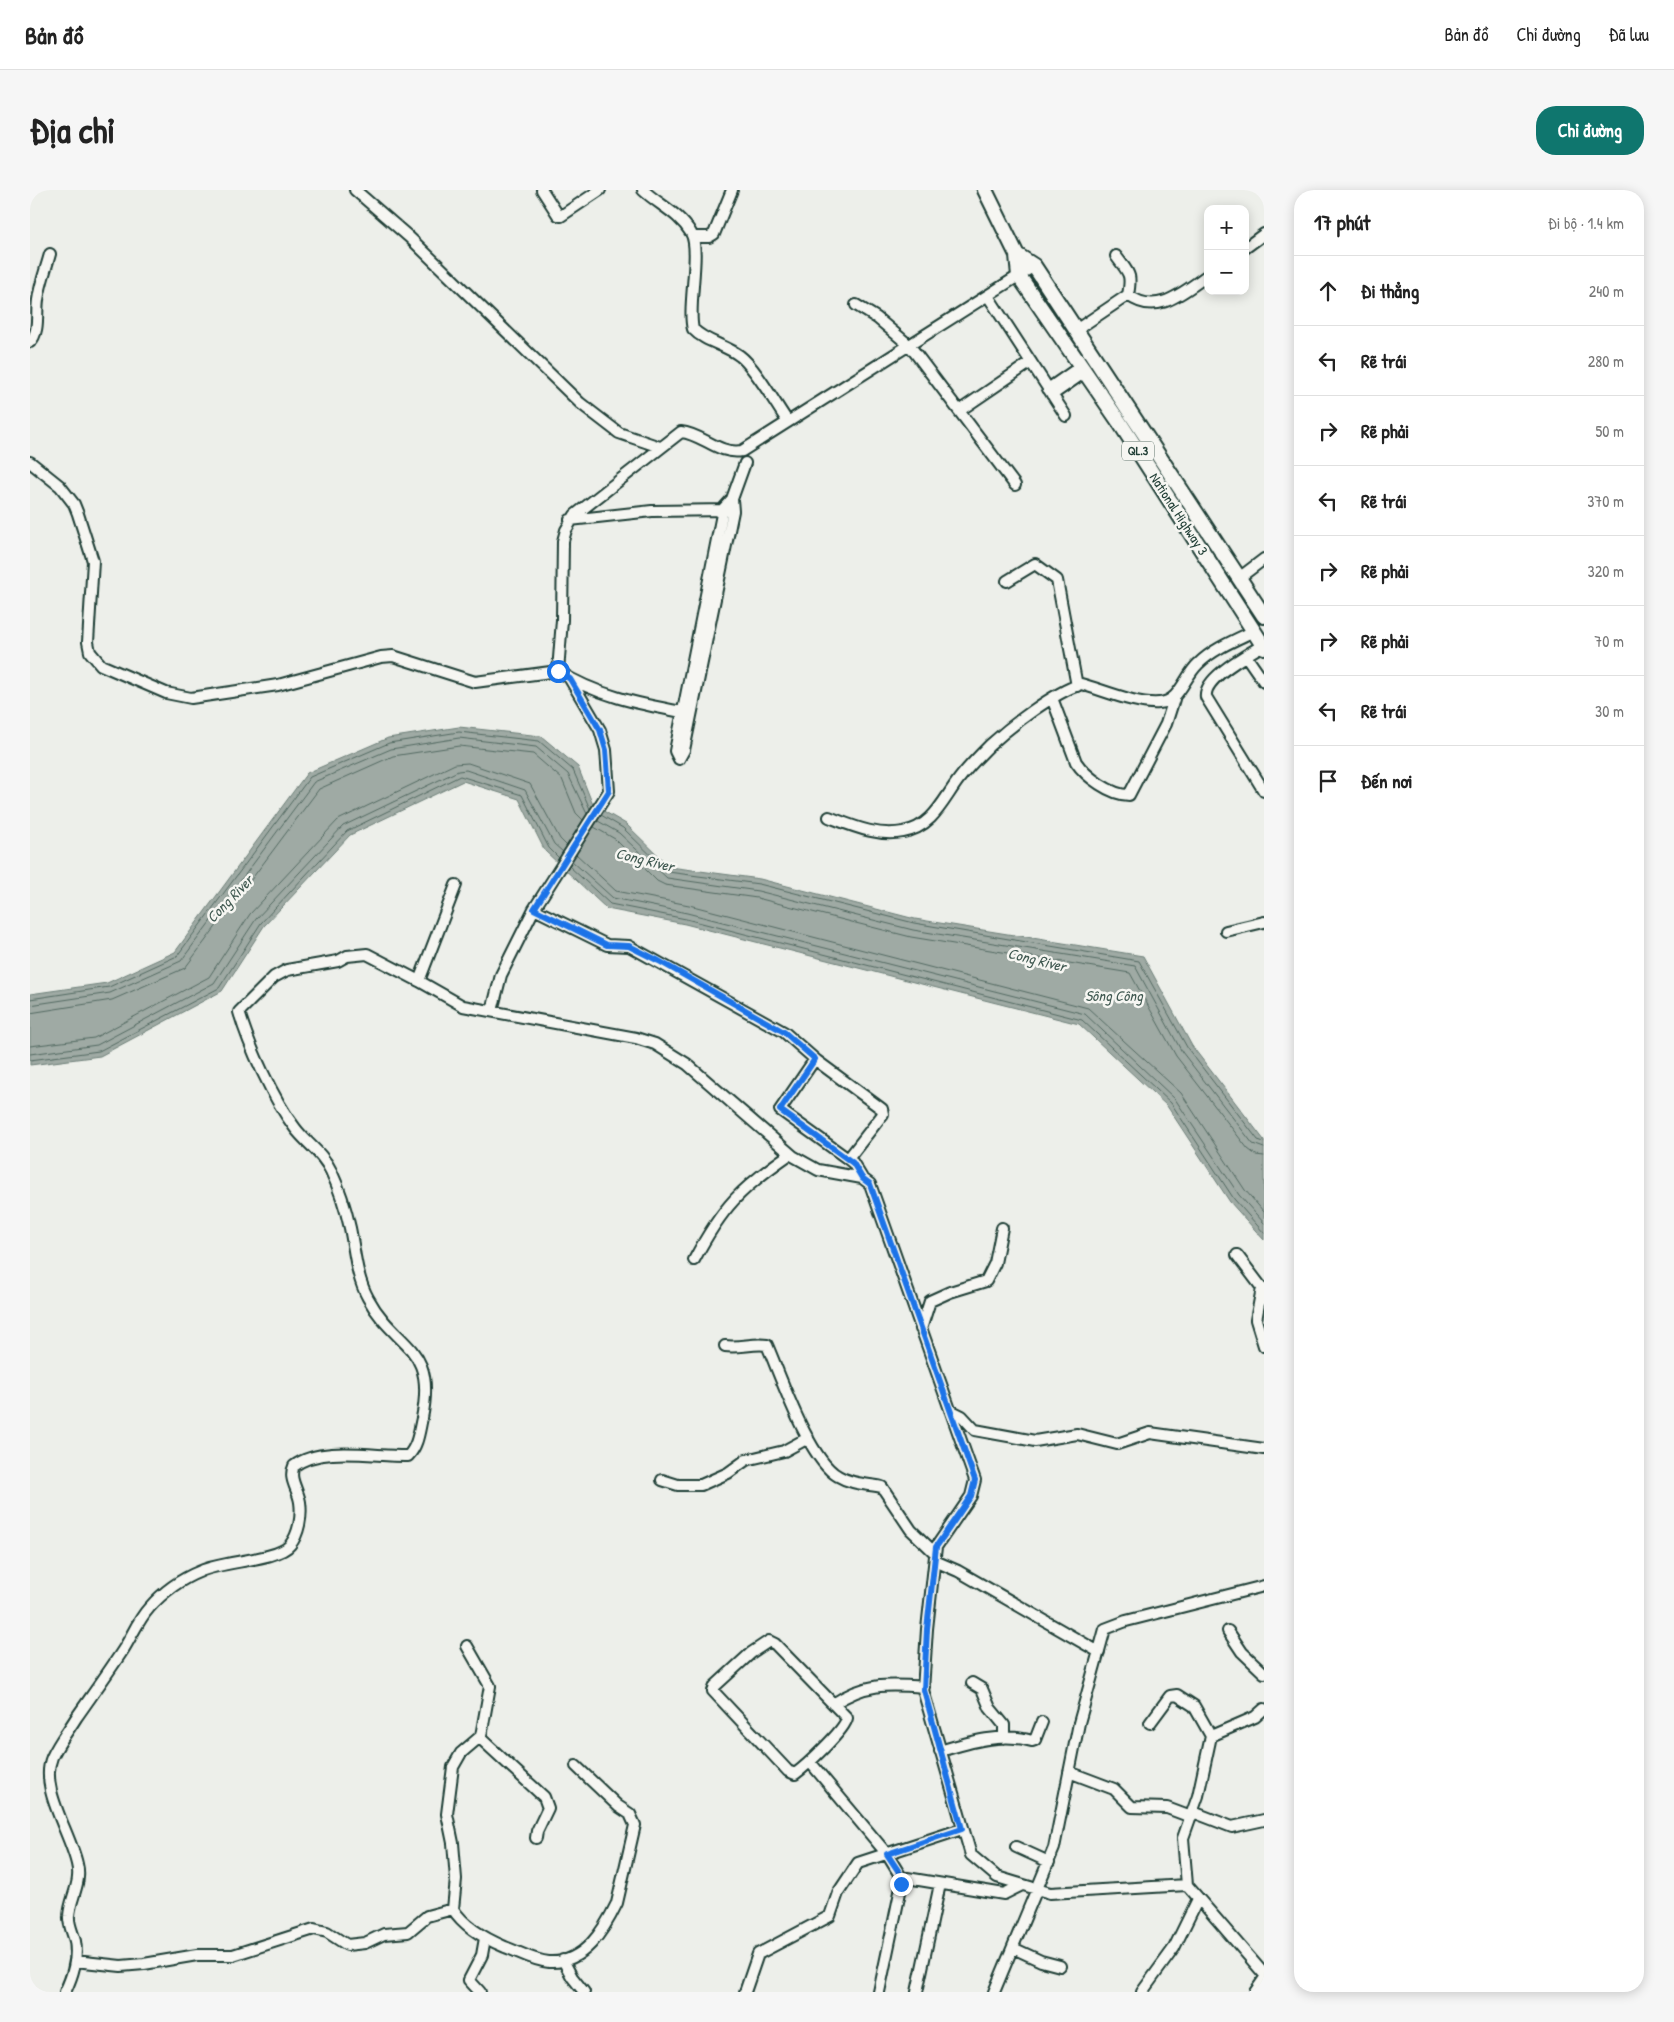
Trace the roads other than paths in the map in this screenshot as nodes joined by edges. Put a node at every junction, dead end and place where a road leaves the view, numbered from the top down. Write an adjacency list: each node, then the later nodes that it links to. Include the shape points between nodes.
1 (355, 190): 30 (street, via 409,237 580,402 619,433)
2 (542, 190): 3 (street, via 561,216)
3 (600, 190)
4 (643, 190): 8 (street, via 673,212)
5 (732, 190): 8 (street, via 714,234)
6 (985, 190): 11 (highway, National Highway 3 / QL.3)
7 (1264, 234): 9 (street)
8 (693, 237): 29 (street, via 693,329 750,365)
9 (1249, 245)
10 (50, 254): 16 (street)
11 (1017, 255): 13 (highway, National Highway 3 / QL.3); 14 (highway, National Highway 3 / QL.3)
12 (1116, 256): 18 (street, via 1131,276)
13 (1034, 266): 14 (street); 21 (highway, National Highway 3 / QL.3)
14 (1019, 276): 17 (street); 25 (highway, National Highway 3 / QL.3)
15 (1204, 278): 18 (street, via 1159,304 1143,304)
16 (39, 294): 19 (street); 22 (street, via 36,327)
17 (988, 296): 23 (street); 24 (street)
18 (1128, 296): 21 (street)
19 (30, 302)
20 (856, 306): 23 (street, via 877,318)
21 (1076, 330): 37 (highway, National Highway 3 / QL.3)
22 (30, 342)
23 (910, 346): 27 (street); 29 (street)
24 (1031, 362): 26 (street); 27 (street)
25 (1083, 369): 26 (street); 40 (highway, National Highway 3 / QL.3)
26 (1050, 392): 28 (street)
27 (959, 410): 33 (street)
28 (1066, 416)
29 (788, 422): 31 (street)
30 (660, 447): 31 (street, via 681,432 691,433 726,452 742,451); 35 (street)
31 (747, 455): 34 (street)
32 (30, 462): 42 (street, via 60,486 74,504 91,552 90,652 100,665 166,693 191,698 278,685 393,656 475,682)
33 (1015, 485)
34 (728, 510): 35 (street, via 652,511); 48 (street); 48 (street, via 684,750 679,759 675,752)
35 (570, 520): 42 (street, via 563,541)
36 (1264, 558): 37 (street)
37 (1239, 578): 39 (highway, National Highway 3 / QL.3)
38 (1007, 581): 45 (street, via 1035,564 1057,580)
39 (1264, 616)
40 (1261, 639): 41 (street); 47 (street, via 1212,653 1197,664)
41 (1246, 656): 44 (street); 49 (street, via 1212,679 1206,697)
42 (558, 671): 43 (street)
43 (570, 679): 48 (street, via 640,705); 52 (street, via 600,730 610,774 607,794)
44 (1264, 682)
45 (1076, 686): 46 (street); 47 (street, via 1081,684 1141,701 1160,703)
46 (1052, 698): 47 (street, via 1076,762 1082,770 1120,795 1129,795 1166,724); 50 (street, via 992,743 958,780 930,819 911,830 879,833)
47 (1174, 699)
48 (682, 712)
49 (1264, 791)
50 (829, 818)
51 (456, 885): 55 (street)
52 (534, 909): 56 (street, via 500,975); 57 (street, via 607,945 629,946 659,961 784,1032)
53 (1264, 922): 54 (street)
54 (1226, 931)
55 (419, 981): 56 (street, via 452,1002); 107 (street, via 367,954 348,956 338,961 287,970 274,977 239,1012 257,1056 294,1128 319,1152 331,1170 350,1228 355,1266 368,1298 395,1333 416,1353 426,1389 423,1415 416,1445 408,1456 328,1455 309,1458 294,1466 291,1477 300,1501 300,1517 289,1546 279,1553 201,1570 164,1594 148,1608 62,1738 48,1768 49,1782 78,1866 77,1886 68,1919 75,1940)
56 (492, 1011): 58 (street, via 655,1044 687,1064)
57 (815, 1059): 59 (street, via 780,1110); 59 (street, via 884,1111)
58 (790, 1154): 60 (street, via 818,1170); 63 (street, via 741,1190 718,1218)
59 (848, 1159): 60 (street)
60 (862, 1178): 64 (street, via 870,1184)
61 (1002, 1228): 64 (street, via 995,1263 986,1281 930,1301)
62 (1237, 1255): 66 (street, via 1262,1288 1256,1320)
63 (694, 1260)
64 (921, 1329): 67 (street)
65 (725, 1346): 68 (street, via 767,1345)
66 (1264, 1346)
67 (950, 1410): 69 (street, via 962,1416 975,1430 1035,1441 1077,1434 1117,1444 1150,1432); 71 (street, via 975,1480 971,1496 936,1547)
68 (808, 1438): 70 (street, via 784,1451 746,1460 728,1473 701,1485 678,1485); 71 (street, via 828,1470 856,1483 882,1487 911,1530)
69 (1264, 1449)
70 (662, 1480)
71 (935, 1557): 75 (street); 78 (street)
72 (1264, 1586): 75 (street, via 1112,1626 1105,1629)
73 (1228, 1631): 76 (street, via 1242,1652)
74 (468, 1646): 84 (street, via 490,1686)
75 (1099, 1652): 89 (street)
76 (1264, 1673)
77 (972, 1683): 85 (street, via 982,1689 990,1708 1004,1725)
78 (924, 1688): 79 (street, via 870,1686); 86 (street)
79 (833, 1704): 87 (street, via 847,1718 846,1722); 87 (street, via 775,1644 769,1642 751,1653 713,1689 788,1771 795,1774)
80 (1264, 1709): 83 (street, via 1255,1717)
81 (1042, 1722): 85 (street, via 1035,1740)
82 (1150, 1722): 83 (street, via 1170,1696 1177,1695 1194,1706)
83 (1211, 1736): 90 (street)
84 (480, 1738): 93 (street, via 544,1797 548,1808); 103 (street, via 461,1754 453,1768 447,1814 456,1879)
85 (1004, 1738): 86 (street)
86 (940, 1752): 92 (street)
87 (810, 1762): 95 (street)
88 (576, 1766): 106 (street, via 630,1814 635,1825 612,1913 585,1950)
89 (1069, 1772): 90 (street, via 1114,1788 1132,1807 1168,1808); 96 (street, via 1056,1841)
90 (1192, 1814): 91 (street, via 1232,1827); 100 (street, via 1183,1838)
91 (1264, 1820)
92 (962, 1829): 95 (street); 99 (street, via 971,1855 997,1877)
93 (536, 1838)
94 (1016, 1847): 96 (street)
95 (887, 1854): 97 (street); 114 (street, via 858,1863 838,1894 830,1916 758,1954)
96 (1048, 1862): 101 (street)
97 (903, 1878): 98 (street); 115 (street)
98 (940, 1884): 99 (street, via 1004,1894); 116 (street)
99 (1022, 1885): 101 (street)
100 (1186, 1885): 101 (street, via 1050,1893); 102 (street)
101 (1038, 1890): 105 (street)
102 (1198, 1899): 109 (street); 118 (street, via 1174,1948)
103 (453, 1909): 104 (street); 107 (street, via 427,1916 408,1932 384,1934 365,1943 347,1945 327,1932 314,1929 233,1955 197,1955 121,1966)
104 (486, 1938): 106 (street, via 535,1959); 112 (street, via 482,1955 469,1980)
105 (1013, 1948): 108 (street); 117 (street)
106 (563, 1960): 113 (street)
107 (75, 1961): 111 (street)
108 (1060, 1966)
109 (1264, 1974)
110 (1264, 1979): 119 (street)
111 (65, 1992)
112 (480, 1992)
113 (584, 1992)
114 (745, 1992)
115 (879, 1992)
116 (917, 1992)
117 (994, 1992)
118 (1142, 1992)
119 (1255, 1992)

